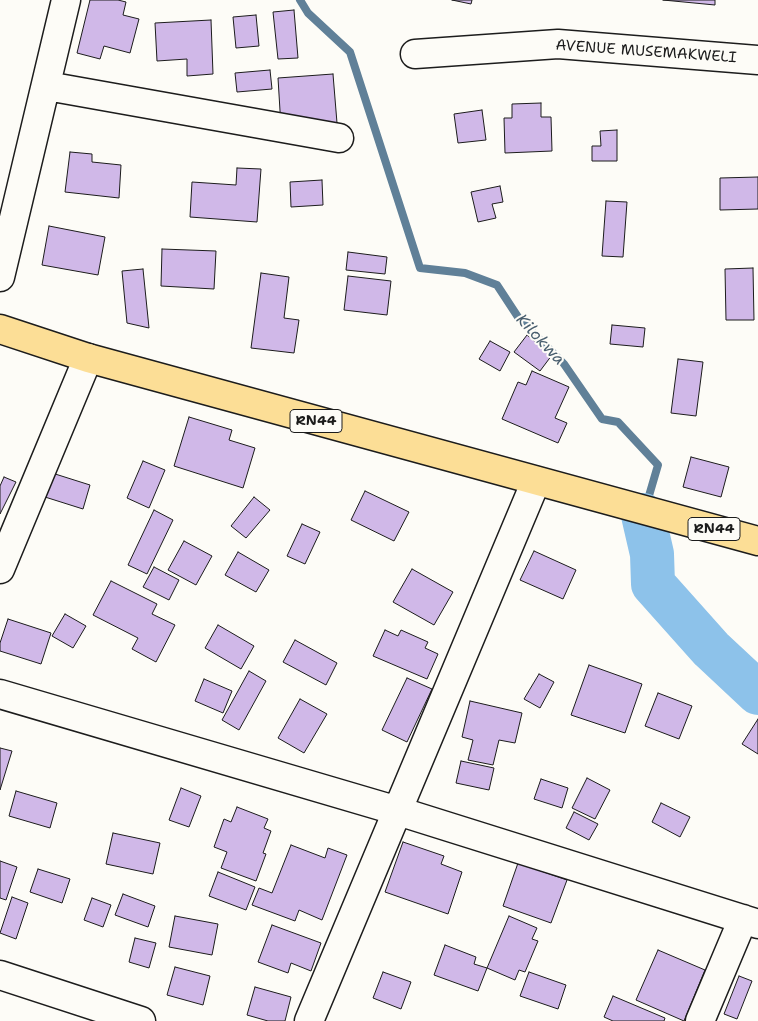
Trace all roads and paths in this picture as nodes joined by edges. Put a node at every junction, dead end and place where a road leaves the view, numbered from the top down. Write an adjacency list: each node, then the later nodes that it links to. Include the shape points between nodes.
1 (66, 0): 4 (street)
2 (415, 54): 3 (street, AVENUE MUSEMAKWELI, via 558,44)
3 (758, 60)
4 (47, 86): 5 (street); 6 (street)
5 (339, 138)
6 (0, 276)
7 (0, 329): 8 (main road, RN44)
8 (88, 358): 9 (main road, RN44); 11 (street)
9 (536, 481): 10 (main road, RN44); 13 (street)
10 (758, 541)
11 (0, 569)
12 (0, 694): 13 (street)
13 (398, 810): 14 (street); 17 (street)
14 (750, 921): 18 (street)
15 (0, 975): 16 (street)
16 (141, 1021)
17 (309, 1021)
18 (700, 1021)

